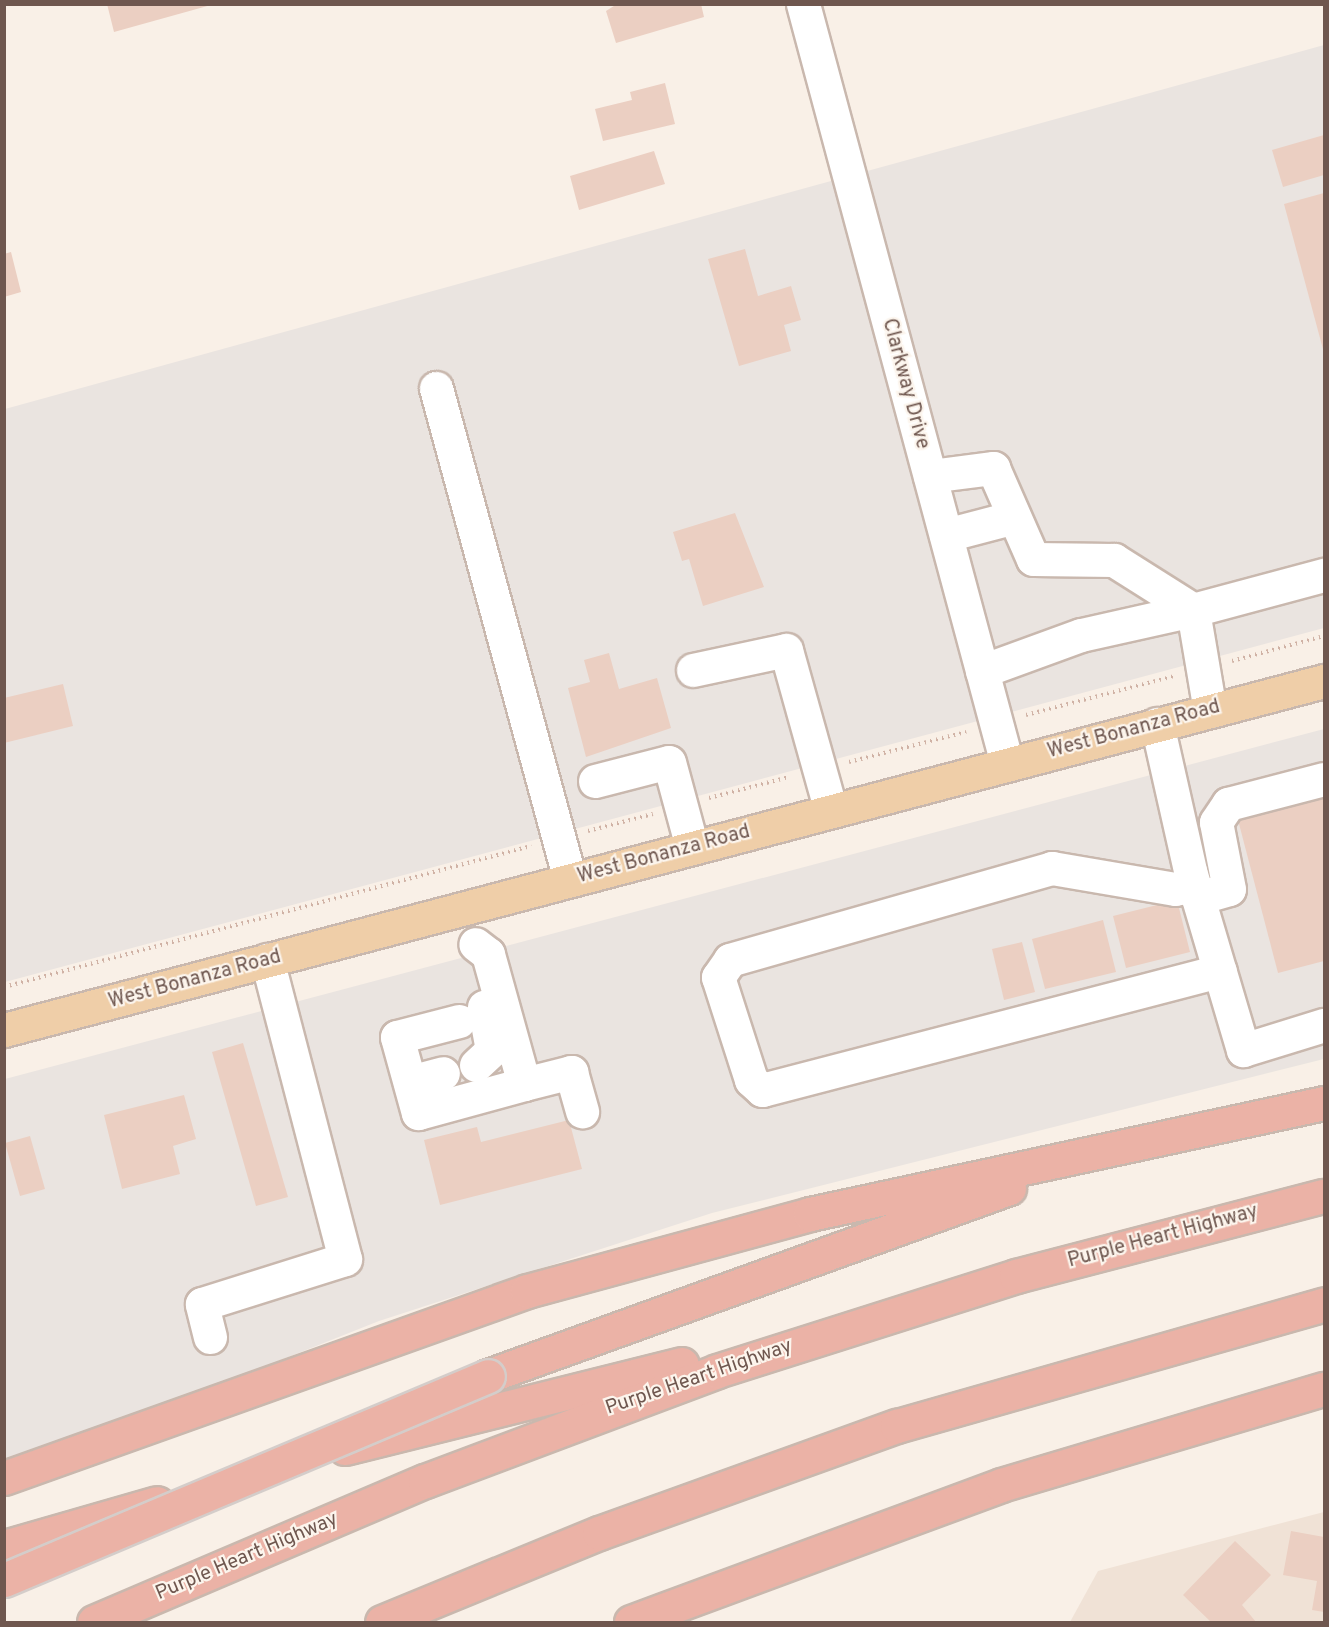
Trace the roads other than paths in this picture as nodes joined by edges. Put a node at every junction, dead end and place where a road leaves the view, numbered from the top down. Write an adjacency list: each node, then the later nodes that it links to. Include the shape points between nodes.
1 (803, 4): 3 (street, Clarkway Drive)
2 (436, 388): 18 (street)
3 (930, 476): 4 (street, via 993,468); 5 (street, Clarkway Drive)
4 (1011, 518): 5 (street); 7 (street, via 1033,559 1114,560)
5 (946, 535): 9 (street, Clarkway Drive)
6 (1324, 575): 7 (street)
7 (1193, 610): 9 (street, via 1082,635); 11 (street)
8 (693, 670): 16 (street, via 786,650)
9 (982, 671): 13 (street, Clarkway Drive)
10 (1324, 681): 11 (main road, West Bonanza Road)
11 (1210, 711): 12 (main road, West Bonanza Road)
12 (1157, 724): 13 (main road, West Bonanza Road); 19 (street)
13 (1007, 764): 16 (main road, West Bonanza Road)
14 (1324, 779): 19 (street, via 1228,804 1216,822 1229,889)
15 (595, 781): 17 (street, via 669,762)
16 (831, 810): 17 (main road, West Bonanza Road)
17 (692, 847): 18 (main road, West Bonanza Road)
18 (570, 880): 20 (main road, West Bonanza Road)
19 (1196, 891): 23 (street); 23 (street, via 1052,868 730,960 718,977 751,1080 762,1090)
20 (463, 908): 21 (street); 22 (main road, West Bonanza Road)
21 (475, 944): 27 (street, via 471,961 492,1050); 30 (street, via 488,954)
22 (267, 960): 26 (main road, West Bonanza Road); 37 (street, via 345,1258 202,1304)
23 (1220, 972): 25 (street, via 1243,1050)
24 (459, 1021): 29 (street, via 397,1037)
25 (1324, 1025)
26 (4, 1030)
27 (476, 1065)
28 (443, 1073): 29 (street)
29 (410, 1082): 30 (street, via 418,1113)
30 (524, 1084): 32 (street, via 571,1072)
31 (1324, 1103): 33 (highway)
32 (582, 1111)
33 (1135, 1143): 39 (highway, via 810,1214 527,1291); 43 (highway, bridge, via 488,1376)
34 (1324, 1196): 36 (highway, Purple Heart Highway, via 1097,1253)
35 (1324, 1304): 40 (highway, via 987,1397)
36 (880, 1318): 41 (highway, via 444,1420); 44 (highway, Purple Heart Highway, via 521,1443)
37 (210, 1336)
38 (1324, 1389): 42 (highway, via 1159,1435)
39 (4, 1478)
40 (599, 1533): 45 (highway); 46 (highway)
41 (4, 1547)
42 (824, 1547): 47 (highway); 48 (highway)
43 (4, 1580)
44 (94, 1623)
45 (382, 1623)
46 (440, 1623)
47 (632, 1623)
48 (689, 1623)

